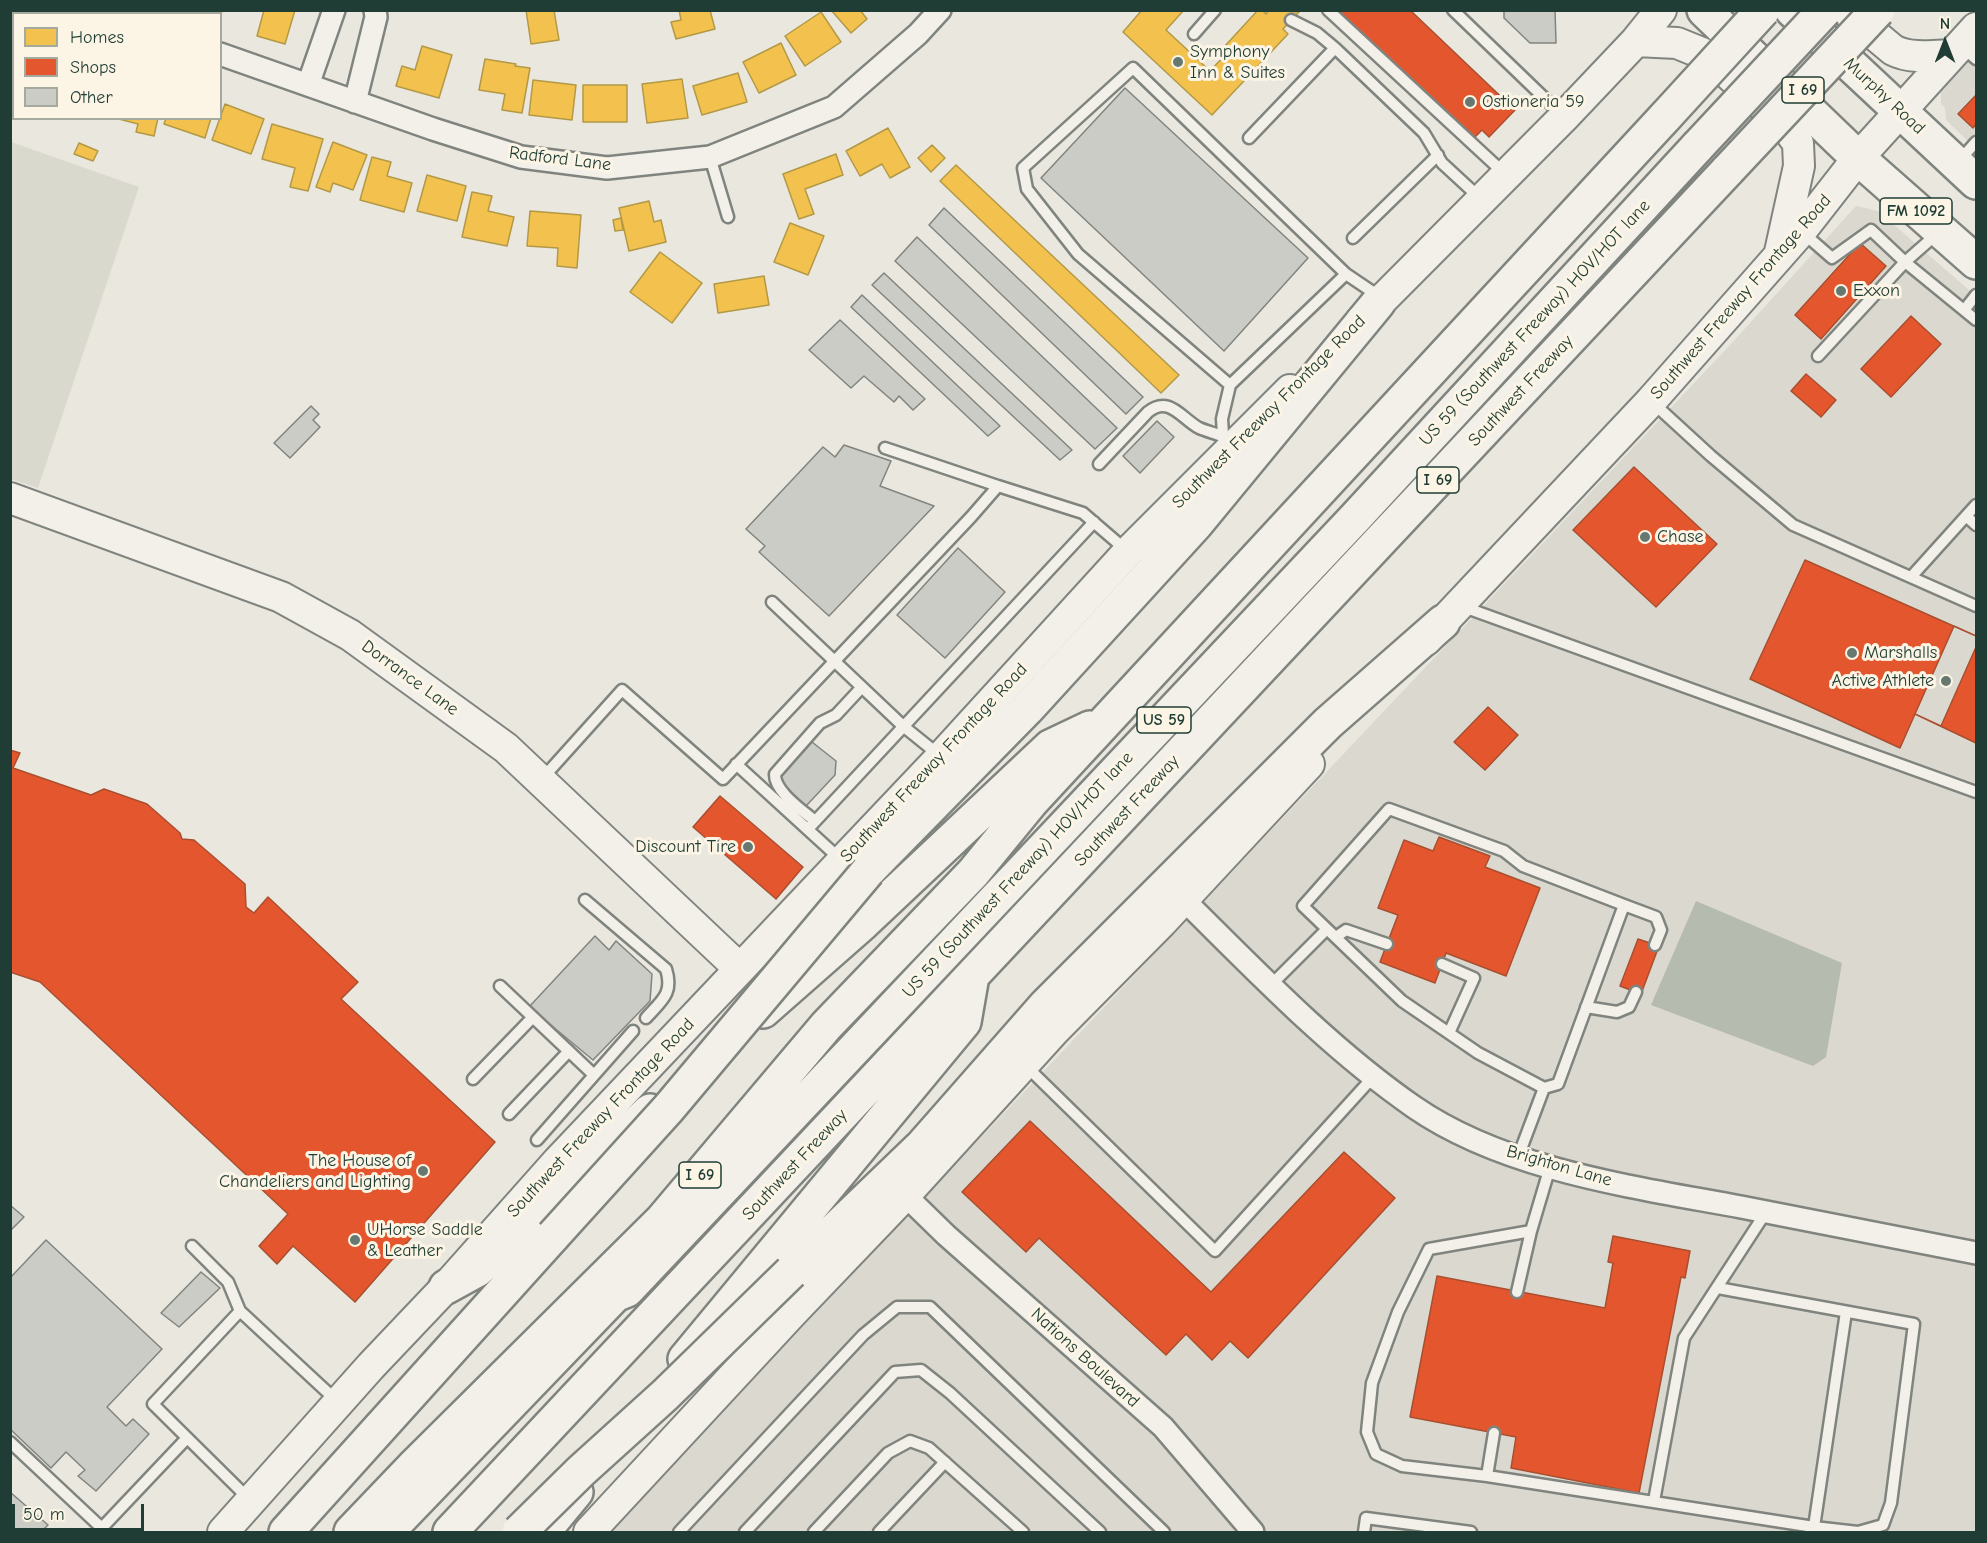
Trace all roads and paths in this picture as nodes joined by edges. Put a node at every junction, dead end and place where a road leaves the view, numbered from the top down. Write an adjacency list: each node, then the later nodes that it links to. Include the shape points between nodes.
1 (97, 10): 15 (street)
2 (334, 10): 22 (street)
3 (375, 10): 23 (street)
4 (940, 10): 28 (street, Radford Lane, via 834,107)
5 (1215, 10): 17 (lane)
6 (1328, 10): 31 (lane)
7 (1453, 10): 25 (lane)
8 (1661, 10): 18 (main road, Southwest Freeway Frontage Road)
9 (1704, 10): 29 (main road, FM 1092)
10 (1763, 10): 64 (main road, I 69, bridge)
11 (1792, 10): 24 (main road, Murphy Road)
12 (1825, 10): 107 (main road, US 59 (Southwest Freeway) HOV/HOT lane / US 59, bridge, via 1362,511)
13 (1845, 10): 19 (main road, via 1901,54 1917,56)
14 (1878, 10): 81 (main road, Southwest Freeway / I 69, bridge)
15 (104, 12)
16 (1291, 20): 20 (lane)
17 (1194, 34)
18 (1636, 41): 25 (main road, Southwest Freeway Frontage Road); 37 (main road, via 1677,43 1709,56 1786,127 1798,144 1799,166)
19 (1966, 47): 24 (main road, Southwest Freeway Frontage Road)
20 (1335, 48): 26 (lane); 27 (lane, via 1424,133)
21 (222, 55): 22 (street, Radford Lane)
22 (308, 85): 23 (street, Radford Lane)
23 (355, 102): 28 (street, Radford Lane, via 521,157 607,168)
24 (1901, 112): 29 (main road, Southwest Freeway Frontage Road); 30 (main road, Murphy Road)
25 (1564, 117): 31 (main road, Southwest Freeway Frontage Road)
26 (1249, 138)
27 (1438, 156): 32 (lane); 36 (lane)
28 (710, 157): 33 (lane)
29 (1858, 158): 34 (main road, Southwest Freeway Frontage Road); 35 (main road, FM 1092)
30 (1970, 163)
31 (1506, 175): 32 (main road, Southwest Freeway Frontage Road)
32 (1481, 200): 42 (main road, Southwest Freeway Frontage Road)
33 (728, 217)
34 (1801, 231): 37 (main road, Southwest Freeway Frontage Road); 38 (lane, via 1832,258 1871,230)
35 (1939, 232): 38 (lane); 39 (main road, FM 1092)
36 (1353, 238)
37 (1779, 255): 47 (main road, Southwest Freeway Frontage Road)
38 (1905, 262): 43 (lane); 45 (lane)
39 (1977, 262)
40 (1346, 274): 42 (lane); 46 (lane); 46 (lane, via 1133,68 1023,168 1028,189 1078,254)
41 (1977, 295): 43 (lane)
42 (1381, 301): 48 (main road, Southwest Freeway Frontage Road); 71 (main road, via 1188,532 1028,709)
43 (1965, 309): 44 (lane)
44 (1977, 320)
45 (1818, 356)
46 (1230, 386): 48 (lane, via 1222,419)
47 (1651, 401): 58 (lane, via 1793,525); 61 (main road, Southwest Freeway Frontage Road)
48 (1223, 445): 50 (lane, via 1169,406 1161,405 1148,412); 57 (main road, Southwest Freeway Frontage Road)
49 (885, 448): 51 (lane)
50 (1099, 464)
51 (998, 486): 55 (lane, via 1083,513); 62 (lane)
52 (10, 498): 68 (main road, Dorrance Lane, via 281,597 350,635 506,748)
53 (1977, 505): 54 (lane)
54 (1966, 516): 56 (lane); 58 (lane)
55 (1094, 522): 57 (lane); 65 (lane)
56 (1977, 525)
57 (1128, 552): 66 (main road, Southwest Freeway Frontage Road)
58 (1911, 578): 60 (lane)
59 (772, 602): 62 (lane)
60 (1977, 606)
61 (1451, 614): 69 (lane); 72 (main road, Southwest Freeway Frontage Road); 127 (main road, bridge, via 1328,723 1045,1006 922,1146)
62 (834, 661): 63 (lane); 67 (lane)
63 (862, 687): 65 (lane); 70 (lane, via 836,715 820,723 775,774 774,782)
64 (1111, 718): 105 (main road, via 1050,747 863,923 477,1270); 123 (main road, I 69, via 1032,801 972,873 826,1026 662,1220)
65 (903, 726): 66 (lane); 70 (lane)
66 (941, 757): 71 (main road, Southwest Freeway Frontage Road)
67 (736, 764): 68 (lane, via 723,779 622,690); 70 (lane)
68 (540, 780): 80 (main road, Dorrance Lane)
69 (1977, 792)
70 (811, 825): 71 (lane)
71 (855, 866): 80 (main road, Southwest Freeway Frontage Road); 122 (main road, bridge, via 668,1109)
72 (1182, 898): 82 (street, Brighton Lane); 91 (main road, Southwest Freeway Frontage Road)
73 (585, 900): 87 (lane, via 666,969 668,994)
74 (1624, 905): 75 (lane, via 1523,866 1504,851 1389,809 1303,906); 78 (lane, via 1656,917 1661,930); 85 (lane)
75 (1327, 929): 76 (lane); 82 (lane)
76 (1336, 937): 77 (lane, via 1346,930); 89 (lane, via 1402,1001)
77 (1387, 944)
78 (1655, 945)
79 (1442, 964): 89 (lane, via 1474,978)
80 (740, 969): 105 (main road, Southwest Freeway Frontage Road, via 558,1161)
81 (972, 976): 126 (main road, Southwest Freeway / I 69); 128 (main road, via 964,1022)
82 (1271, 985): 93 (street, Brighton Lane)
83 (500, 986): 86 (lane)
84 (1636, 992): 85 (lane, via 1629,1007 1617,1012)
85 (1586, 1007): 95 (lane, via 1558,1084)
86 (533, 1017): 90 (lane); 94 (lane)
87 (646, 1018)
88 (633, 1031): 92 (lane)
89 (1449, 1033): 95 (lane)
90 (569, 1051): 92 (lane); 96 (lane)
91 (1025, 1064): 93 (lane, via 1215,1251); 100 (main road, Southwest Freeway Frontage Road)
92 (594, 1075): 97 (lane)
93 (1374, 1076): 98 (street, Brighton Lane, via 1415,1108 1466,1137)
94 (473, 1079)
95 (1544, 1088): 98 (lane)
96 (509, 1114)
97 (537, 1140)
98 (1518, 1157): 99 (street, Brighton Lane)
99 (1550, 1167): 101 (street, Brighton Lane); 102 (lane)
100 (904, 1195): 129 (main road, Southwest Freeway Frontage Road); 137 (street, Nations Boulevard, via 1163,1427)
101 (1766, 1212): 104 (street, Brighton Lane); 106 (lane)
102 (1531, 1231): 108 (lane); 116 (lane, via 1429,1249 1398,1312 1372,1383 1367,1432 1376,1454 1402,1466)
103 (192, 1246): 109 (lane, via 228,1282)
104 (1977, 1253)
105 (446, 1287): 111 (main road, Southwest Freeway Frontage Road)
106 (1718, 1288): 110 (lane); 118 (lane, via 1684,1338)
107 (627, 1290): 124 (main road, via 615,1295); 125 (main road, via 624,1303)
108 (1517, 1292)
109 (240, 1311): 111 (lane); 113 (lane, via 153,1404)
110 (1846, 1312): 119 (lane); 119 (lane, via 1914,1324 1891,1503 1883,1525 1858,1532)
111 (338, 1403): 117 (main road, Southwest Freeway Frontage Road)
112 (1494, 1433): 116 (lane)
113 (187, 1438): 117 (lane); 120 (lane)
114 (10, 1442): 120 (lane)
115 (945, 1462): 132 (lane, via 929,1448 910,1441 888,1453); 133 (lane); 134 (lane)
116 (1487, 1476): 118 (lane)
117 (250, 1501): 121 (main road, Southwest Freeway Frontage Road)
118 (1654, 1501): 119 (lane)
119 (1814, 1527)
120 (102, 1531)
121 (223, 1533)
122 (286, 1533)
123 (351, 1533)
124 (387, 1533)
125 (407, 1533)
126 (450, 1533)
127 (519, 1533)
128 (543, 1533)
129 (589, 1533)
130 (679, 1533): 136 (lane, via 863,1335 897,1307 930,1307)
131 (745, 1533): 135 (lane, via 895,1372 921,1370)
132 (814, 1533)
133 (879, 1533)
134 (1023, 1533)
135 (1100, 1533)
136 (1164, 1533)
137 (1253, 1533)
138 (1364, 1533): 139 (lane, via 1366,1518)
139 (1471, 1533)

